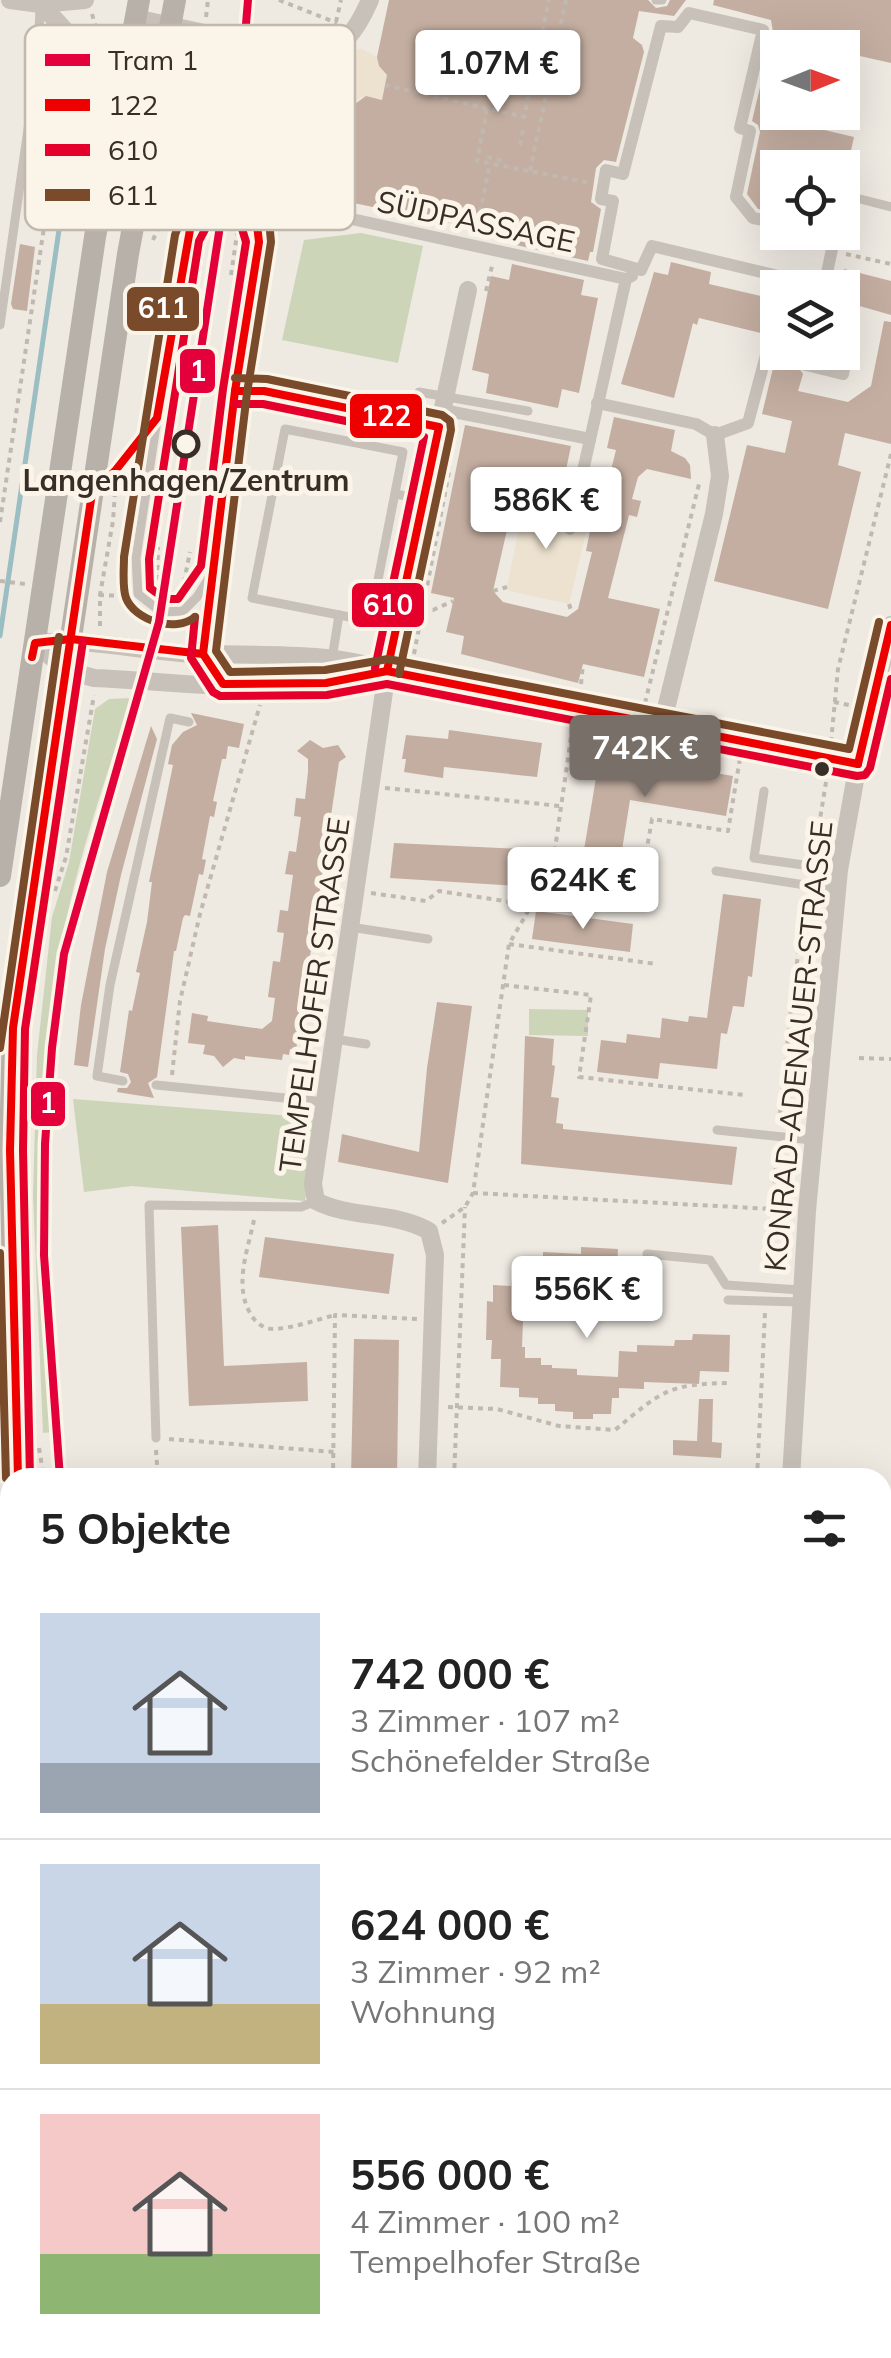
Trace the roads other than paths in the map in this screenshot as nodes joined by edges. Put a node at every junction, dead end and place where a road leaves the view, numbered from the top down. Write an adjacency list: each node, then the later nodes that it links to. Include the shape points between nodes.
1 (10, 0): 6 (street)
2 (87, 0): 6 (street)
3 (175, 0): 9 (main road)
4 (370, 0): 13 (street)
5 (706, 0): 8 (street)
6 (40, 4): 10 (lane); 11 (street)
7 (137, 9): 9 (street)
8 (704, 16): 17 (street, via 764,30 740,128 750,131 736,197); 25 (street, via 690,13 678,27 661,26 623,174 606,170 600,199 613,202 602,258)
9 (170, 24): 12 (street)
10 (39, 25)
11 (61, 25)
12 (176, 25)
13 (355, 27)
14 (25, 150): 29 (lane)
15 (860, 199): 16 (lane)
16 (891, 207)
17 (760, 219)
18 (355, 220): 27 (street, SÜDPASSAGE)
19 (98, 230): 47 (main road)
20 (134, 230): 39 (main road)
21 (185, 230): 24 (lane)
22 (189, 230): 24 (lane)
23 (258, 230): 31 (lane)
24 (187, 238): 36 (lane)
25 (641, 270): 26 (street, via 652,246); 27 (street)
26 (760, 272)
27 (626, 279): 33 (street)
28 (468, 290): 34 (street, TEMPELHOFER STRASSE)
29 (0, 325)
30 (762, 370): 37 (street, via 748,422)
31 (235, 391): 34 (lane); 43 (lane)
32 (419, 392): 34 (lane)
33 (597, 403): 37 (street, via 696,424); 38 (street)
34 (443, 411): 35 (lane); 38 (street); 41 (street, TEMPELHOFER STRASSE)
35 (528, 411)
36 (158, 418): 39 (lane); 43 (lane, via 136,558 138,594 161,612 183,611)
37 (715, 436): 55 (street, via 720,476 714,514)
38 (590, 438): 42 (street)
39 (92, 492): 46 (main road)
40 (395, 494): 41 (lane); 44 (lane, via 370,621); 44 (lane, via 403,452 286,429 252,598)
41 (424, 499): 51 (street, TEMPELHOFER STRASSE)
42 (570, 529)
43 (212, 572): 48 (lane)
44 (339, 615): 49 (lane)
45 (891, 625): 56 (street, KONRAD-ADENAUER-STRASSE)
46 (71, 639): 47 (street); 48 (street); 50 (main road)
47 (34, 643): 50 (street); 60 (main road)
48 (203, 654): 49 (street); 52 (street)
49 (332, 659): 51 (street); 53 (lane)
50 (66, 670): 52 (street, via 94,678); 76 (main road, via 12,1043)
51 (387, 671): 53 (street); 55 (street); 62 (street, TEMPELHOFER STRASSE)
52 (222, 684): 53 (street)
53 (322, 685)
54 (189, 722): 66 (lane, via 170,718 110,985 97,1076)
55 (662, 725): 56 (street)
56 (858, 764): 58 (street, KONRAD-ADENAUER-STRASSE)
57 (764, 791): 58 (lane, via 754,858)
58 (839, 870): 61 (street, KONRAD-ADENAUER-STRASSE)
59 (716, 872): 61 (lane)
60 (0, 876)
61 (837, 890): 70 (street, KONRAD-ADENAUER-STRASSE)
62 (350, 927): 63 (lane); 64 (street, TEMPELHOFER STRASSE)
63 (428, 939)
64 (334, 1038): 65 (lane); 68 (street, TEMPELHOFER STRASSE)
65 (366, 1044)
66 (124, 1081)
67 (156, 1086): 68 (lane)
68 (325, 1102): 71 (street, TEMPELHOFER STRASSE, via 312,1184)
69 (718, 1130): 70 (lane)
70 (812, 1140): 73 (street, KONRAD-ADENAUER-STRASSE)
71 (316, 1201): 75 (lane, via 300,1207 148,1205); 77 (street, TEMPELHOFER STRASSE, via 411,1221 430,1232 435,1255)
72 (647, 1254): 73 (lane, via 710,1260 726,1285)
73 (801, 1296): 74 (lane); 78 (street, KONRAD-ADENAUER-STRASSE)
74 (728, 1300)
75 (156, 1438)
76 (18, 1468)
77 (427, 1468)
78 (791, 1468)

